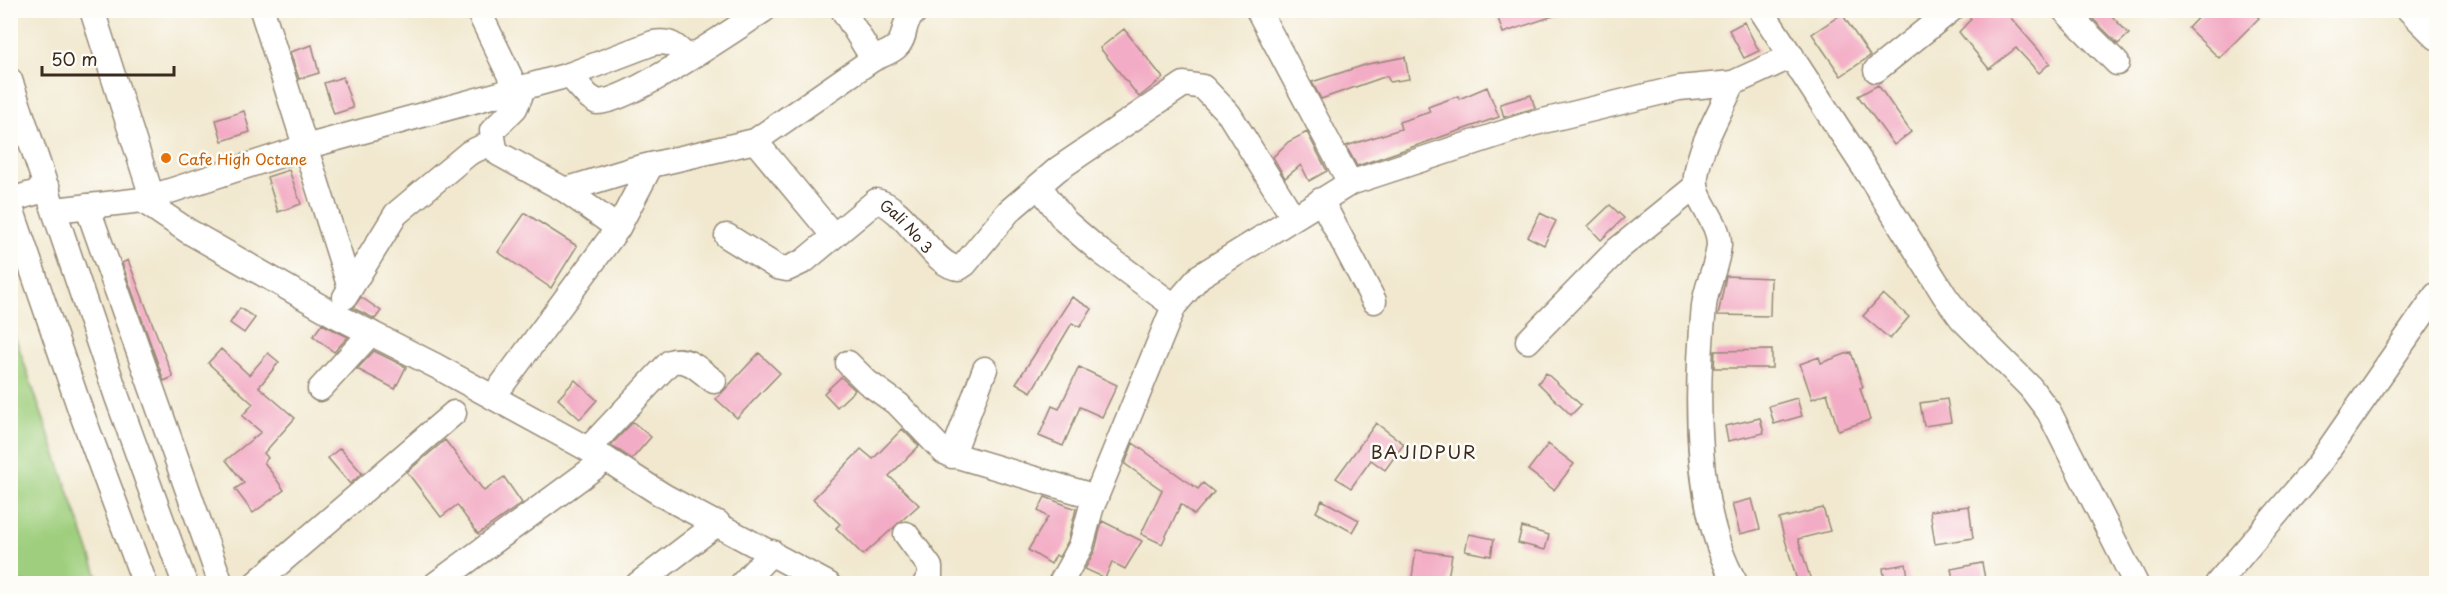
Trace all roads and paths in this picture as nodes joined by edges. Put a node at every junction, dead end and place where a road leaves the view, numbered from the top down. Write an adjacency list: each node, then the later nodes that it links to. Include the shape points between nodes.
1 (92, 10): 30 (street)
2 (478, 10): 21 (street)
3 (764, 10): 14 (street)
4 (843, 10): 15 (street)
5 (917, 10): 15 (street, via 904,25 898,45)
6 (1258, 10): 26 (street)
7 (1761, 10): 13 (street)
8 (1951, 10): 17 (street)
9 (2409, 10): 12 (street)
10 (270, 12): 24 (street)
11 (2073, 13): 16 (street)
12 (2436, 37)
13 (1792, 56): 20 (street); 70 (street, via 1945,296 2049,412)
14 (688, 58): 18 (street, via 674,43 665,41); 18 (street, via 605,102 588,96)
15 (873, 59): 22 (street)
16 (2118, 63)
17 (1876, 70)
18 (569, 75): 21 (street)
19 (10, 80): 31 (street)
20 (1732, 83): 26 (street, via 1680,88 1527,125); 28 (street, via 1699,162)
21 (518, 88): 23 (street, via 519,103 495,126); 24 (street)
22 (755, 141): 25 (street); 38 (street)
23 (493, 142): 29 (street, via 499,154); 40 (street, via 469,153 396,213)
24 (305, 147): 30 (street); 40 (street)
25 (651, 165): 29 (street); 37 (street)
26 (1350, 183): 33 (street)
27 (1039, 186): 36 (street, via 1177,87 1195,84 1203,87 1229,114); 38 (street, Gali No 3, via 959,268 946,264 884,202 870,204); 43 (street, via 1065,221)
28 (1696, 186): 46 (street, via 1606,260); 69 (street, via 1719,244 1704,305 1699,401 1702,440 1709,508 1718,544)
29 (565, 190): 37 (street)
30 (147, 198): 35 (street); 44 (street, via 188,231)
31 (51, 199): 32 (street); 35 (street); 60 (street, via 117,398)
32 (10, 200)
33 (1321, 200): 36 (street); 42 (street)
34 (10, 205): 59 (street)
35 (87, 206): 61 (street)
36 (1293, 217): 43 (street, via 1200,276)
37 (618, 228): 51 (street)
38 (832, 235): 39 (street, via 804,261 787,269 777,267)
39 (727, 236)
40 (350, 288): 44 (street)
41 (2436, 295): 71 (street, via 2318,465)
42 (1374, 301)
43 (1174, 306): 55 (street)
44 (335, 315): 45 (street)
45 (371, 333): 50 (street); 51 (street)
46 (1528, 341)
47 (848, 363): 54 (street)
48 (986, 369): 54 (street)
49 (714, 381): 53 (street, via 687,361 670,362)
50 (320, 389)
51 (493, 397): 53 (street)
52 (454, 413): 62 (street)
53 (597, 454): 56 (street, via 664,496); 63 (street)
54 (952, 456): 55 (street)
55 (1096, 497): 68 (street, via 1080,546)
56 (718, 523): 58 (street); 64 (street)
57 (906, 534): 67 (street, via 930,567)
58 (772, 552): 65 (street); 66 (street)
59 (145, 584)
60 (185, 584)
61 (221, 584)
62 (255, 584)
63 (436, 584)
64 (638, 584)
65 (742, 584)
66 (828, 584)
67 (925, 584)
68 (1060, 584)
69 (1736, 584)
70 (2136, 584)
71 (2217, 584)

